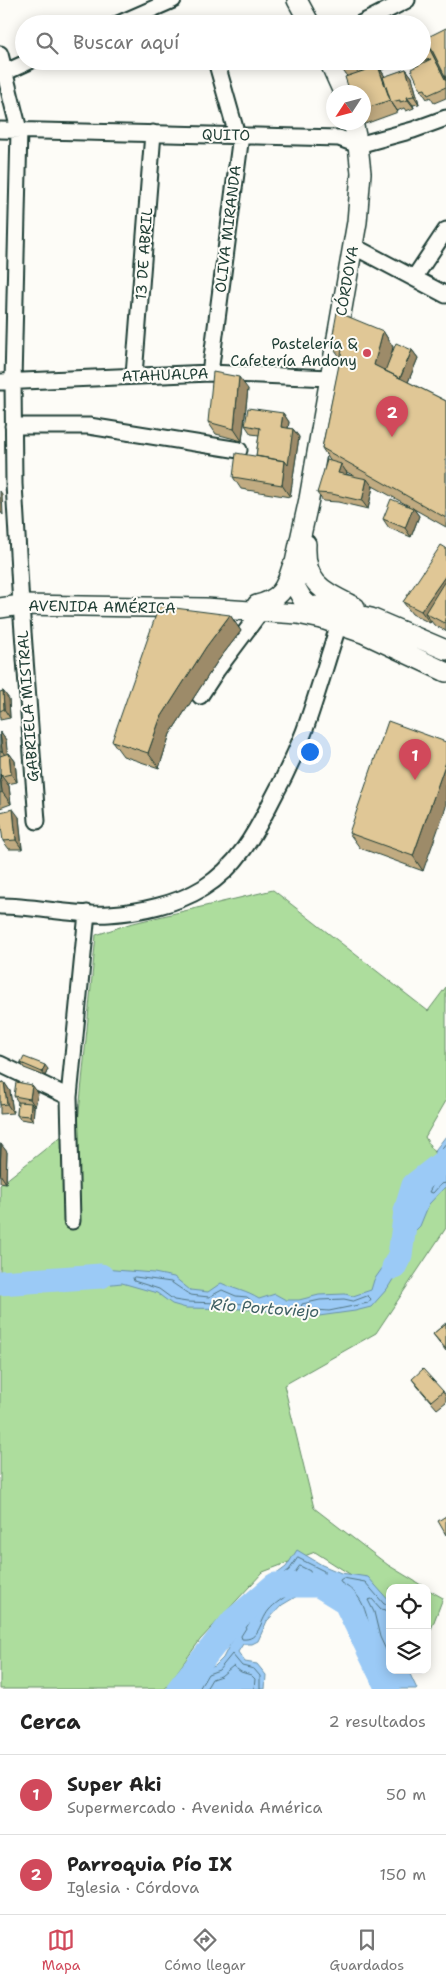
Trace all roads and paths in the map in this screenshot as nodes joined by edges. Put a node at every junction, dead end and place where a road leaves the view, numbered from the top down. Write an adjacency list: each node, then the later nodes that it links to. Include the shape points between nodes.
1 (173, 0): 4 (street)
2 (297, 0): 5 (street)
3 (407, 0): 6 (street)
4 (139, 15)
5 (305, 15)
6 (378, 15)
7 (0, 54): 11 (street, GABRIELA MISTRAL)
8 (15, 68): 11 (street)
9 (219, 70): 17 (street, OLIVA MIRANDA)
10 (333, 70): 12 (street)
11 (6, 72): 15 (street, GABRIELA MISTRAL)
12 (340, 85)
13 (446, 118): 18 (street, QUITO, via 413,130)
14 (0, 130): 15 (street, QUITO)
15 (19, 130): 16 (street, QUITO); 26 (street, GABRIELA MISTRAL)
16 (153, 133): 17 (street, QUITO); 24 (street, 13 DE ABRIL)
17 (239, 135): 18 (street, QUITO); 23 (street, OLIVA MIRANDA)
18 (353, 140): 20 (street, CÓRDOVA, via 361,187)
19 (446, 230): 21 (street)
20 (353, 246): 21 (street); 25 (street, CÓRDOVA)
21 (414, 278): 22 (street)
22 (446, 295)
23 (210, 373): 24 (street, ATAHUALPA); 25 (street, ATAHUALPA)
24 (134, 375): 26 (street, ATAHUALPA)
25 (330, 378): 30 (street, CÓRDOVA)
26 (6, 381): 27 (street, GABRIELA MISTRAL)
27 (13, 426): 28 (street, via 89,426); 29 (street, GABRIELA MISTRAL)
28 (239, 450)
29 (7, 485): 32 (street, GABRIELA MISTRAL)
30 (310, 499): 31 (street, CÓRDOVA); 37 (street, CÓRDOVA, via 306,553 307,568 315,583)
31 (299, 542): 33 (street, CÓRDOVA, via 295,581); 35 (street, via 285,588)
32 (21, 605): 34 (street, AVENIDA AMÉRICA); 35 (street, AVENIDA AMÉRICA); 41 (street, GABRIELA MISTRAL)
33 (307, 605): 35 (street, AVENIDA AMÉRICA); 36 (street); 37 (street, AVENIDA AMÉRICA, via 352,612)
34 (0, 608)
35 (260, 608): 36 (street, AVENIDA AMÉRICA); 40 (street)
36 (339, 624): 39 (street, AVENIDA AMÉRICA); 43 (street, via 294,756 255,834 240,856 213,881 182,899 130,911)
37 (392, 626): 38 (street, AVENIDA AMÉRICA)
38 (446, 650)
39 (446, 672)
40 (200, 696)
41 (37, 821)
42 (0, 906): 43 (street)
43 (87, 913): 45 (street)
44 (0, 1064): 45 (street)
45 (69, 1097): 46 (street)
46 (72, 1221)

